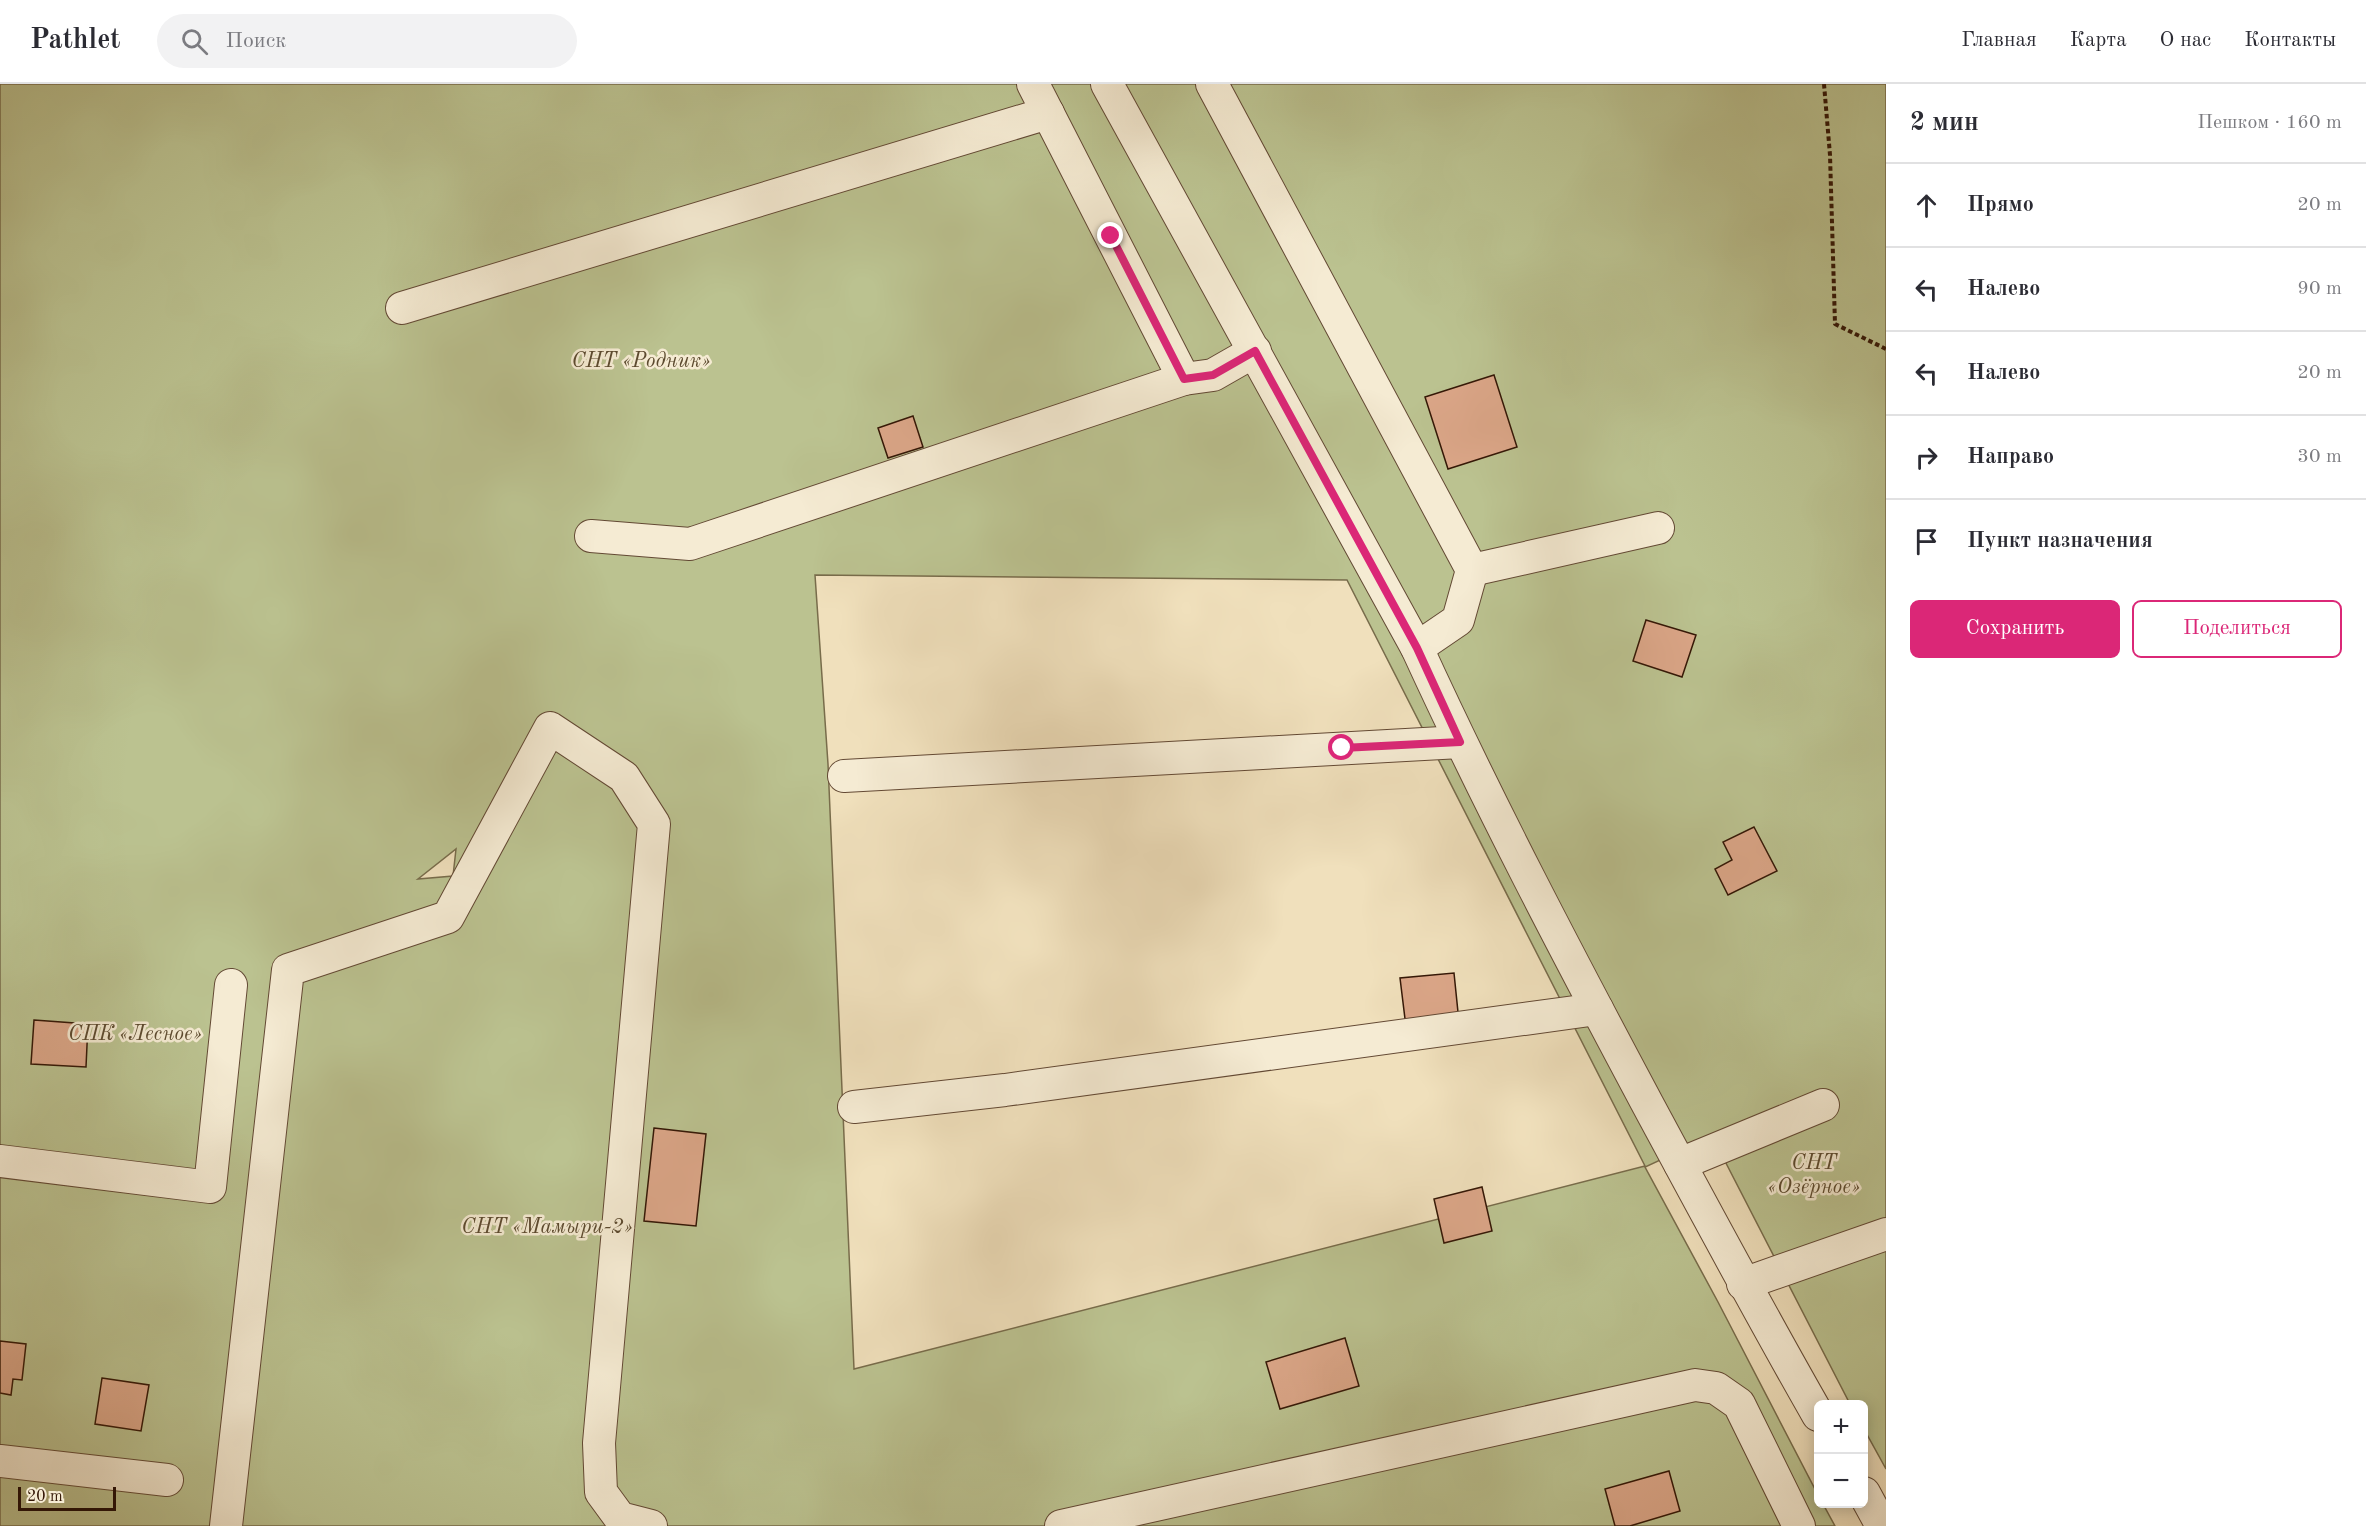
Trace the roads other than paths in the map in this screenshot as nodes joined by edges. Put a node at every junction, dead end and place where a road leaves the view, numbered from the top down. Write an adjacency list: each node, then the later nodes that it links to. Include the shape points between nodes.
1 (1033, 84): 4 (street)
2 (1107, 84): 6 (street)
3 (1212, 84): 10 (street)
4 (1048, 113): 5 (street); 7 (street)
5 (402, 308)
6 (1255, 351): 7 (street, via 1213,375); 11 (street)
7 (1184, 379): 9 (street, via 690,544)
8 (1658, 528): 10 (street)
9 (591, 536)
10 (1472, 570): 11 (street, via 1458,620)
11 (1417, 648): 12 (street)
12 (1460, 742): 13 (street); 15 (street)
13 (844, 776)
14 (231, 985): 18 (street, via 210,1187)
15 (1597, 1009): 17 (street); 19 (street)
16 (1823, 1105): 19 (street)
17 (854, 1107)
18 (0, 1161)
19 (1680, 1164): 21 (street)
20 (1886, 1234): 21 (street)
21 (1743, 1284): 22 (street)
22 (1814, 1408)
23 (0, 1461): 24 (street)
24 (166, 1479)
25 (1868, 1502): 30 (street)
26 (226, 1526): 27 (street, via 288,970 448,917 550,728 624,777 654,824 599,1443 601,1492 620,1518)
27 (651, 1526)
28 (1061, 1526): 29 (street, via 1695,1385 1716,1388 1739,1404)
29 (1799, 1526)
30 (1882, 1526)

